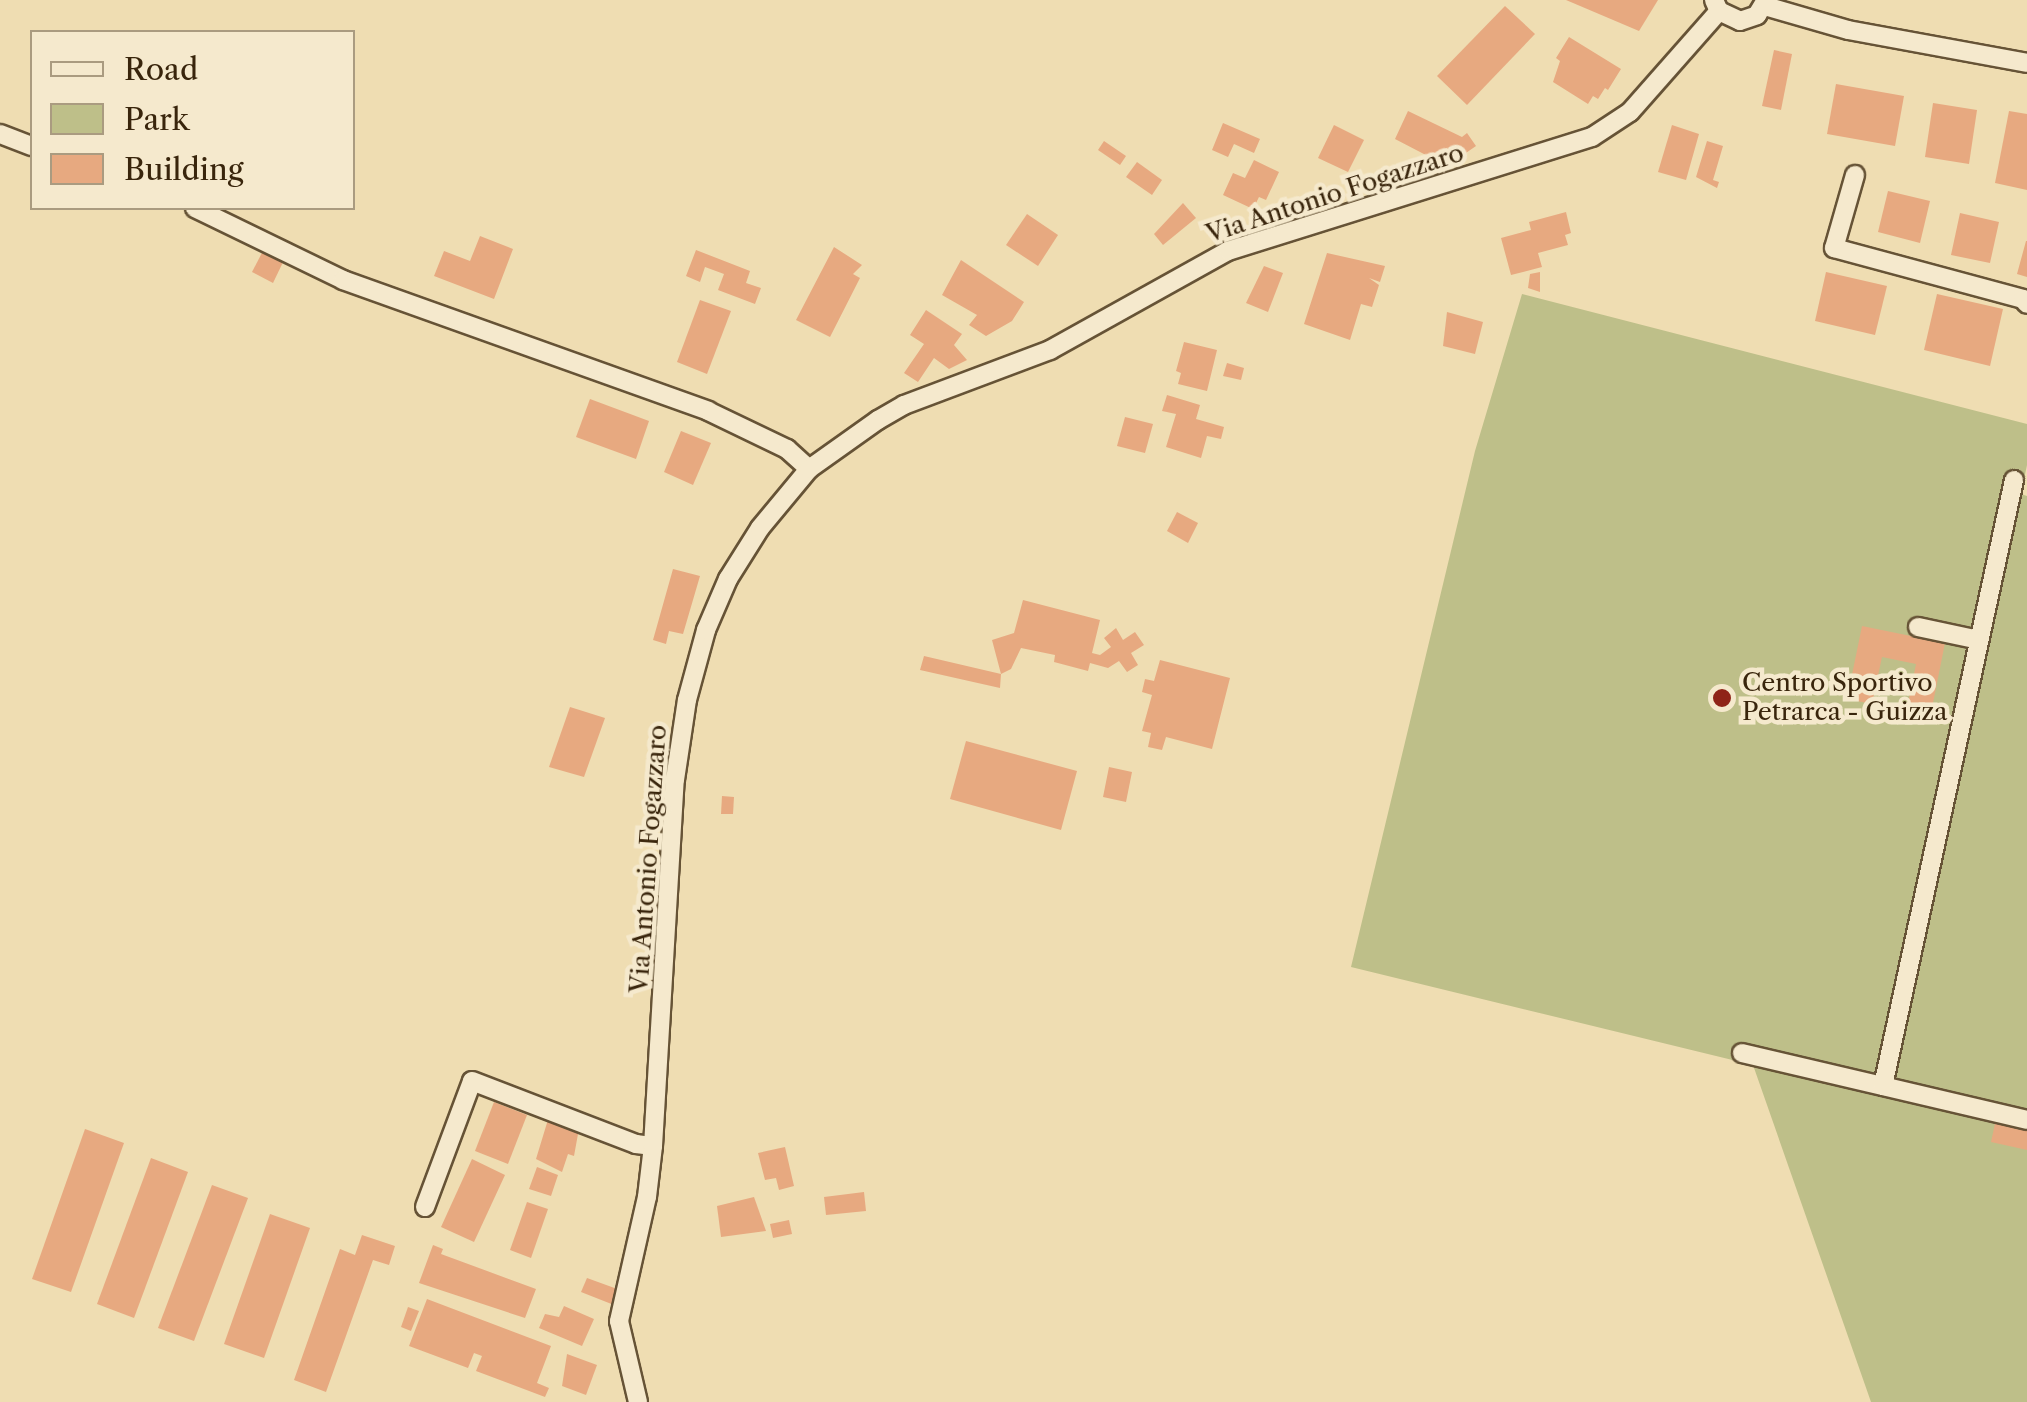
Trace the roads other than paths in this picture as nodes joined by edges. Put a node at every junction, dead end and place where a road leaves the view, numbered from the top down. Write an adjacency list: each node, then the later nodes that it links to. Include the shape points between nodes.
1 (1766, 3): 2 (street, via 1757,16 1740,21); 3 (street, via 1848,30)
2 (1717, 5): 9 (street, Via Antonio Fogazzaro, via 1630,112 1592,137 1228,251 1050,350 904,405)
3 (2027, 63)
4 (0, 134): 5 (street)
5 (30, 145)
6 (1856, 175): 8 (street, via 1834,248)
7 (199, 210): 9 (street, via 343,280 708,411 787,449)
8 (2027, 304)
9 (809, 469): 16 (street, Via Antonio Fogazzaro, via 728,579 687,700 673,804)
10 (2014, 480): 12 (street)
11 (1918, 627): 12 (street)
12 (1980, 640): 14 (street)
13 (1742, 1054): 14 (street)
14 (1882, 1086): 15 (street)
15 (2027, 1120)
16 (653, 1146): 17 (street, via 472,1081); 18 (street, Via Antonio Fogazzaro, via 619,1321)
17 (426, 1207)
18 (638, 1402)

